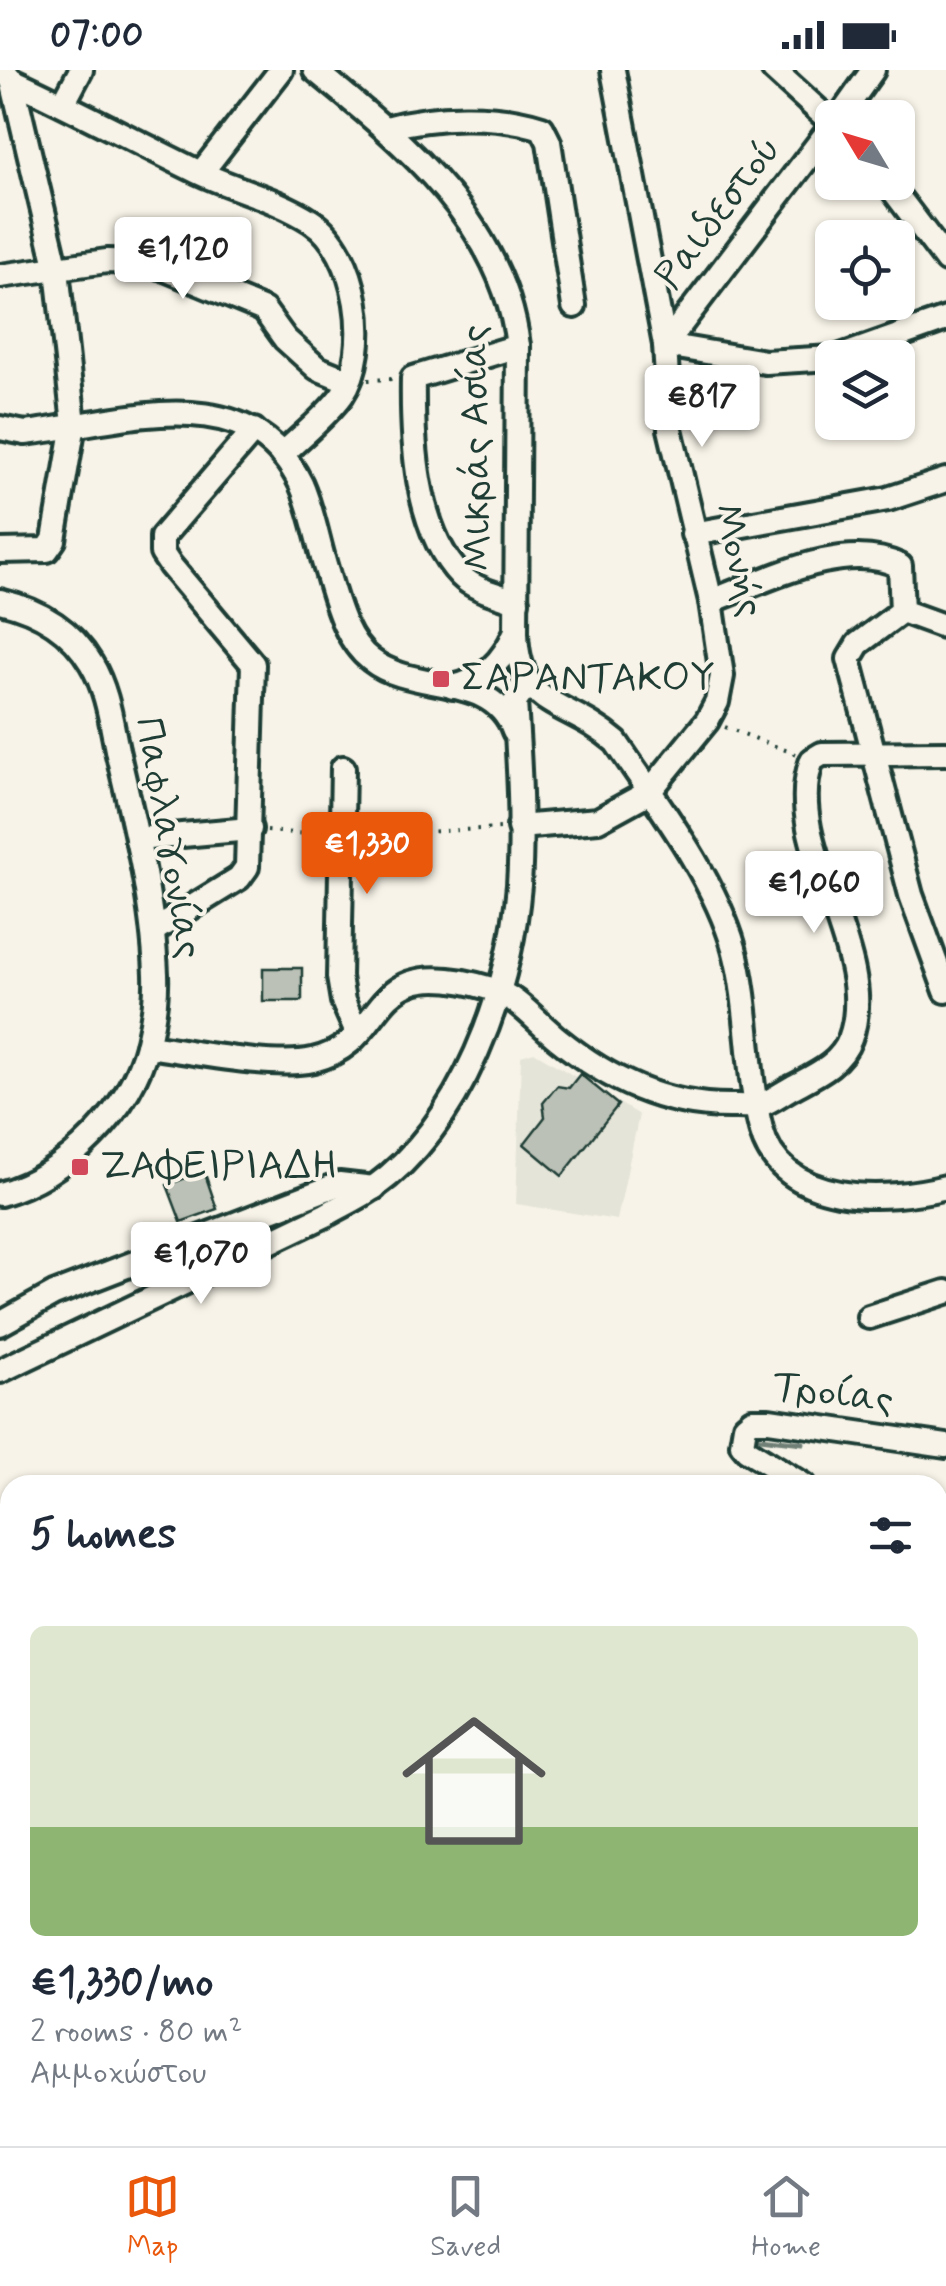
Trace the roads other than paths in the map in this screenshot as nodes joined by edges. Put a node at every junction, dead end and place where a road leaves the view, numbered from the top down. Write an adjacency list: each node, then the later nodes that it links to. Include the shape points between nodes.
1 (80, 70): 9 (street)
2 (281, 70): 13 (street)
3 (315, 70): 11 (street, Μικράς Ασίας)
4 (614, 70): 22 (street, Μονής)
5 (774, 70): 10 (street)
6 (874, 70): 8 (street)
7 (5, 80): 9 (street); 16 (street)
8 (852, 100)
9 (63, 104): 13 (street)
10 (815, 109)
11 (386, 128): 18 (street, via 422,119 520,121 542,128); 21 (street, Μικράς Ασίας, via 446,191 494,258 514,310)
12 (815, 147): 22 (street, Ραιδεστού)
13 (201, 173): 24 (street, via 308,219 340,248 358,318)
14 (901, 200): 15 (street)
15 (945, 255)
16 (58, 270): 17 (street); 24 (street, via 148,262 187,274 264,310 317,368); 25 (street)
17 (0, 276)
18 (574, 306)
19 (946, 319): 20 (street)
20 (886, 340)
21 (518, 346): 32 (street, Μικράς Ασίας); 32 (street, via 413,378 412,444 422,495 448,558 462,578)
22 (665, 346): 23 (street, via 765,362); 30 (street, Μονής, via 670,429)
23 (815, 359)
24 (349, 381): 28 (street)
25 (74, 424): 26 (street, via 25,432); 27 (street, via 197,412); 31 (street, via 54,540 35,553)
26 (0, 428)
27 (254, 430): 28 (street); 48 (street, via 162,536 170,565 253,664)
28 (282, 455): 40 (street, via 302,485 354,640 388,671)
29 (946, 480): 30 (street, via 888,499)
30 (693, 534): 34 (street, Μονής)
31 (0, 551)
32 (517, 600): 37 (street, Μικράς Ασίας)
33 (0, 601): 51 (street, Παφλαγονίας, via 64,629 90,662)
34 (710, 601): 35 (street, via 804,568 866,556 900,566); 46 (street, Μονής, via 722,676 717,702)
35 (902, 611): 36 (street); 44 (street, via 858,644 849,659)
36 (946, 628)
37 (516, 632): 38 (street); 39 (street, Μικράς Ασίας)
38 (492, 669): 39 (street, via 508,665); 40 (street); 41 (street, via 484,684)
39 (522, 675): 41 (street, via 523,691); 42 (street, via 546,700)
40 (447, 686): 41 (street)
41 (500, 700): 42 (street); 47 (street, via 518,746)
42 (568, 710): 46 (street, via 616,742)
43 (946, 753): 44 (street)
44 (874, 755): 54 (street, via 910,895); 57 (street, via 822,754 806,776 808,818 856,1009 850,1041 838,1060)
45 (343, 768): 50 (street)
46 (649, 792): 47 (street, Μονής, via 598,820); 57 (street, via 719,906 734,948)
47 (519, 827): 53 (street, via 519,885)
48 (250, 830): 51 (street); 52 (street, via 247,867 238,878)
49 (405, 833): 50 (street)
50 (342, 837): 55 (street, via 339,978)
51 (137, 840): 52 (street, Παφλαγονίας)
52 (152, 931): 56 (street, Παφλαγονίας, via 157,978)
53 (498, 990): 55 (street, via 422,978 394,991); 57 (street, via 599,1071 628,1086 689,1102); 59 (street, via 450,1102)
54 (946, 991)
55 (357, 1033): 56 (street, via 337,1052 310,1061)
56 (147, 1046): 60 (street, Παφλαγονίας, via 125,1094 90,1138 71,1156)
57 (759, 1106): 58 (street, via 764,1138 798,1179 824,1191 855,1196)
58 (946, 1187)
59 (374, 1188): 63 (street, via 339,1184 54,1294); 64 (street)
60 (0, 1194)
61 (946, 1292): 62 (street)
62 (868, 1317)
63 (0, 1324)
64 (0, 1371)
65 (946, 1446): 66 (street, Τροίας, via 752,1420 742,1444)
66 (788, 1475)

